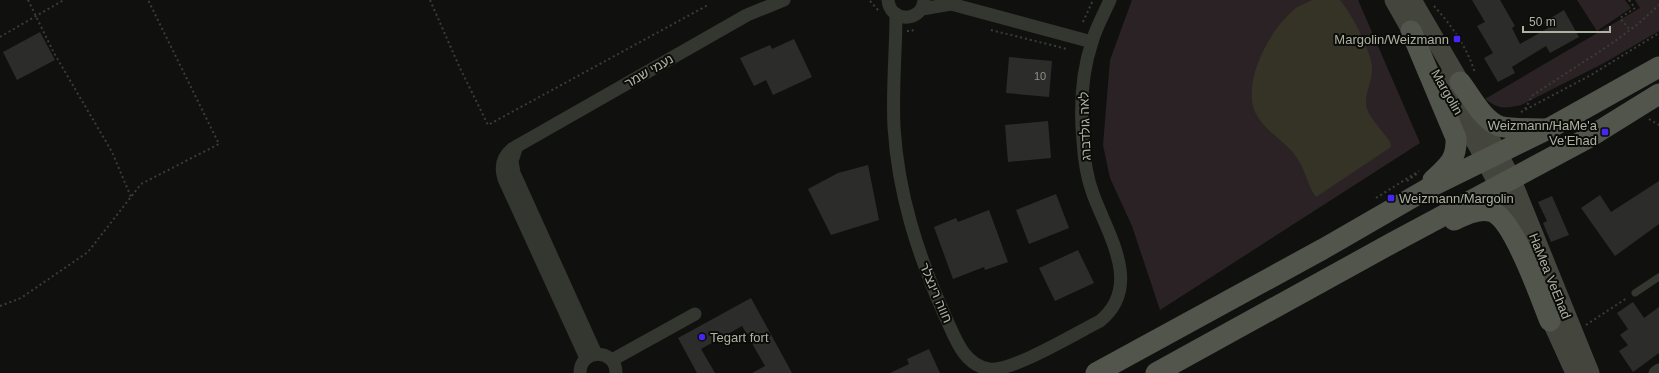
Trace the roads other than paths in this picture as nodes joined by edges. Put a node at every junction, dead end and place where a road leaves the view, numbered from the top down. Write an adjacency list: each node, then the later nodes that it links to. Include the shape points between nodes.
1 (784, 0): 26 (street, נעמי שמר, via 747,15 517,146 512,161 514,173)
2 (888, 0): 8 (street)
3 (1110, 0): 11 (street, לאה גולדברג)
4 (1394, 0): 10 (street, Margolin)
5 (1412, 0): 14 (street, Margolin)
6 (948, 2): 7 (street); 11 (street)
7 (923, 5): 9 (street)
8 (896, 14): 9 (street); 12 (street, חווה רינצלר)
9 (909, 18): 12 (street, חווה רינצלר)
10 (1411, 31): 17 (street, Margolin); 19 (main road, via 1456,138 1457,150 1447,167)
11 (1092, 42): 22 (street, לאה גולדברג, via 1082,96 1083,140 1092,193 1119,261 1122,275)
12 (896, 50): 22 (street, חווה רינצלר, via 894,126 899,173 908,216 931,284 955,338 968,359 990,369 1013,365 1100,321 1109,314)
13 (1659, 66): 16 (main road)
14 (1468, 79): 16 (main road, via 1479,108 1493,123 1500,126); 17 (street, Margolin)
15 (1659, 94): 18 (main road, via 1588,138)
16 (1548, 129): 17 (main road)
17 (1489, 151): 18 (street, Margolin); 19 (main road)
18 (1505, 182): 24 (street, HaMea VeEhad); 25 (main road); 34 (street, HaMea VeEhad)
19 (1387, 212): 31 (main road)
20 (1659, 277): 21 (lane)
21 (1635, 293)
22 (1118, 298)
23 (695, 314): 27 (street)
24 (1550, 320): 25 (main road, via 1515,238 1505,222 1492,211 1475,212); 33 (street, HaMea VeEhad)
25 (1205, 346): 32 (main road)
26 (591, 356): 27 (street, via 602,354); 29 (street, via 582,362)
27 (612, 360): 30 (street)
28 (1659, 370): 35 (street)
29 (580, 373)
30 (616, 373)
31 (1096, 373)
32 (1156, 373)
33 (1575, 373)
34 (1590, 373)
35 (1655, 373)

